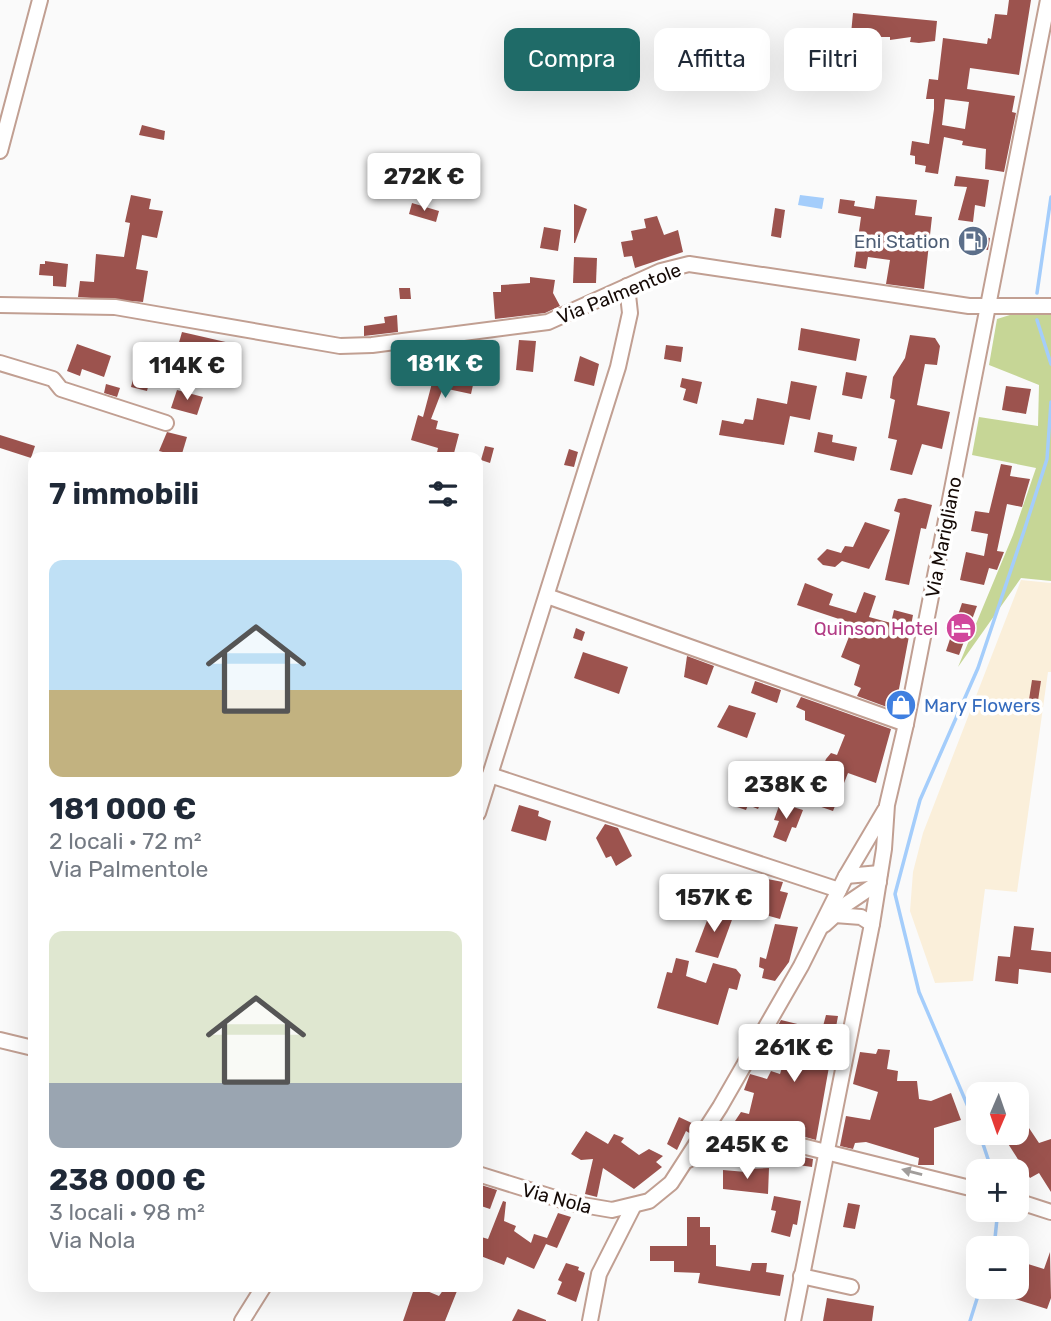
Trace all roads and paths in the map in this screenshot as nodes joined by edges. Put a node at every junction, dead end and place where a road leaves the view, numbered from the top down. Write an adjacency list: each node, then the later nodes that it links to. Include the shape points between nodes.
1 (40, 0): 3 (street)
2 (1048, 0): 6 (street, Via Marigliano)
3 (0, 151)
4 (627, 286): 5 (street, Via Palmentole, via 548,322 340,346 115,307); 6 (street, Via Palmentole, via 675,266 705,264); 10 (street, via 630,313 618,367)
5 (0, 305)
6 (989, 306): 7 (street, Via Palmentole); 11 (street, Via Marigliano)
7 (1051, 306)
8 (0, 363): 9 (street, via 53,379 61,389)
9 (166, 422)
10 (547, 596): 11 (street); 12 (street)
11 (906, 724): 14 (street, Via Marigliano)
12 (490, 775): 13 (street); 17 (street)
13 (483, 797)
14 (887, 805): 15 (street, Via Nola); 16 (street, Via Marigliano)
15 (846, 876): 16 (street); 17 (street, Via Nola)
16 (880, 878): 18 (street, Via Nola); 19 (street, Via Marigliano)
17 (839, 890): 20 (street, Via Nola)
18 (835, 915): 19 (street, via 861,917); 20 (street, Via Nola)
19 (872, 924): 23 (street, Via Marigliano)
20 (821, 929): 24 (street, Via Nola)
21 (0, 1040): 22 (street)
22 (28, 1047)
23 (825, 1153): 24 (street, via 798,1145 712,1147); 26 (street, one-way to 23); 30 (street, Via Marigliano)
24 (688, 1160): 28 (street, Via Nola, via 671,1184)
25 (483, 1176): 28 (street, Via Nola, via 598,1210)
26 (966, 1187)
27 (1029, 1205): 29 (street)
28 (633, 1207): 34 (street, via 599,1274)
29 (1051, 1212)
30 (801, 1276): 31 (street); 35 (street, Via Marigliano)
31 (851, 1287)
32 (260, 1292): 33 (street)
33 (242, 1321)
34 (590, 1321)
35 (793, 1321)

